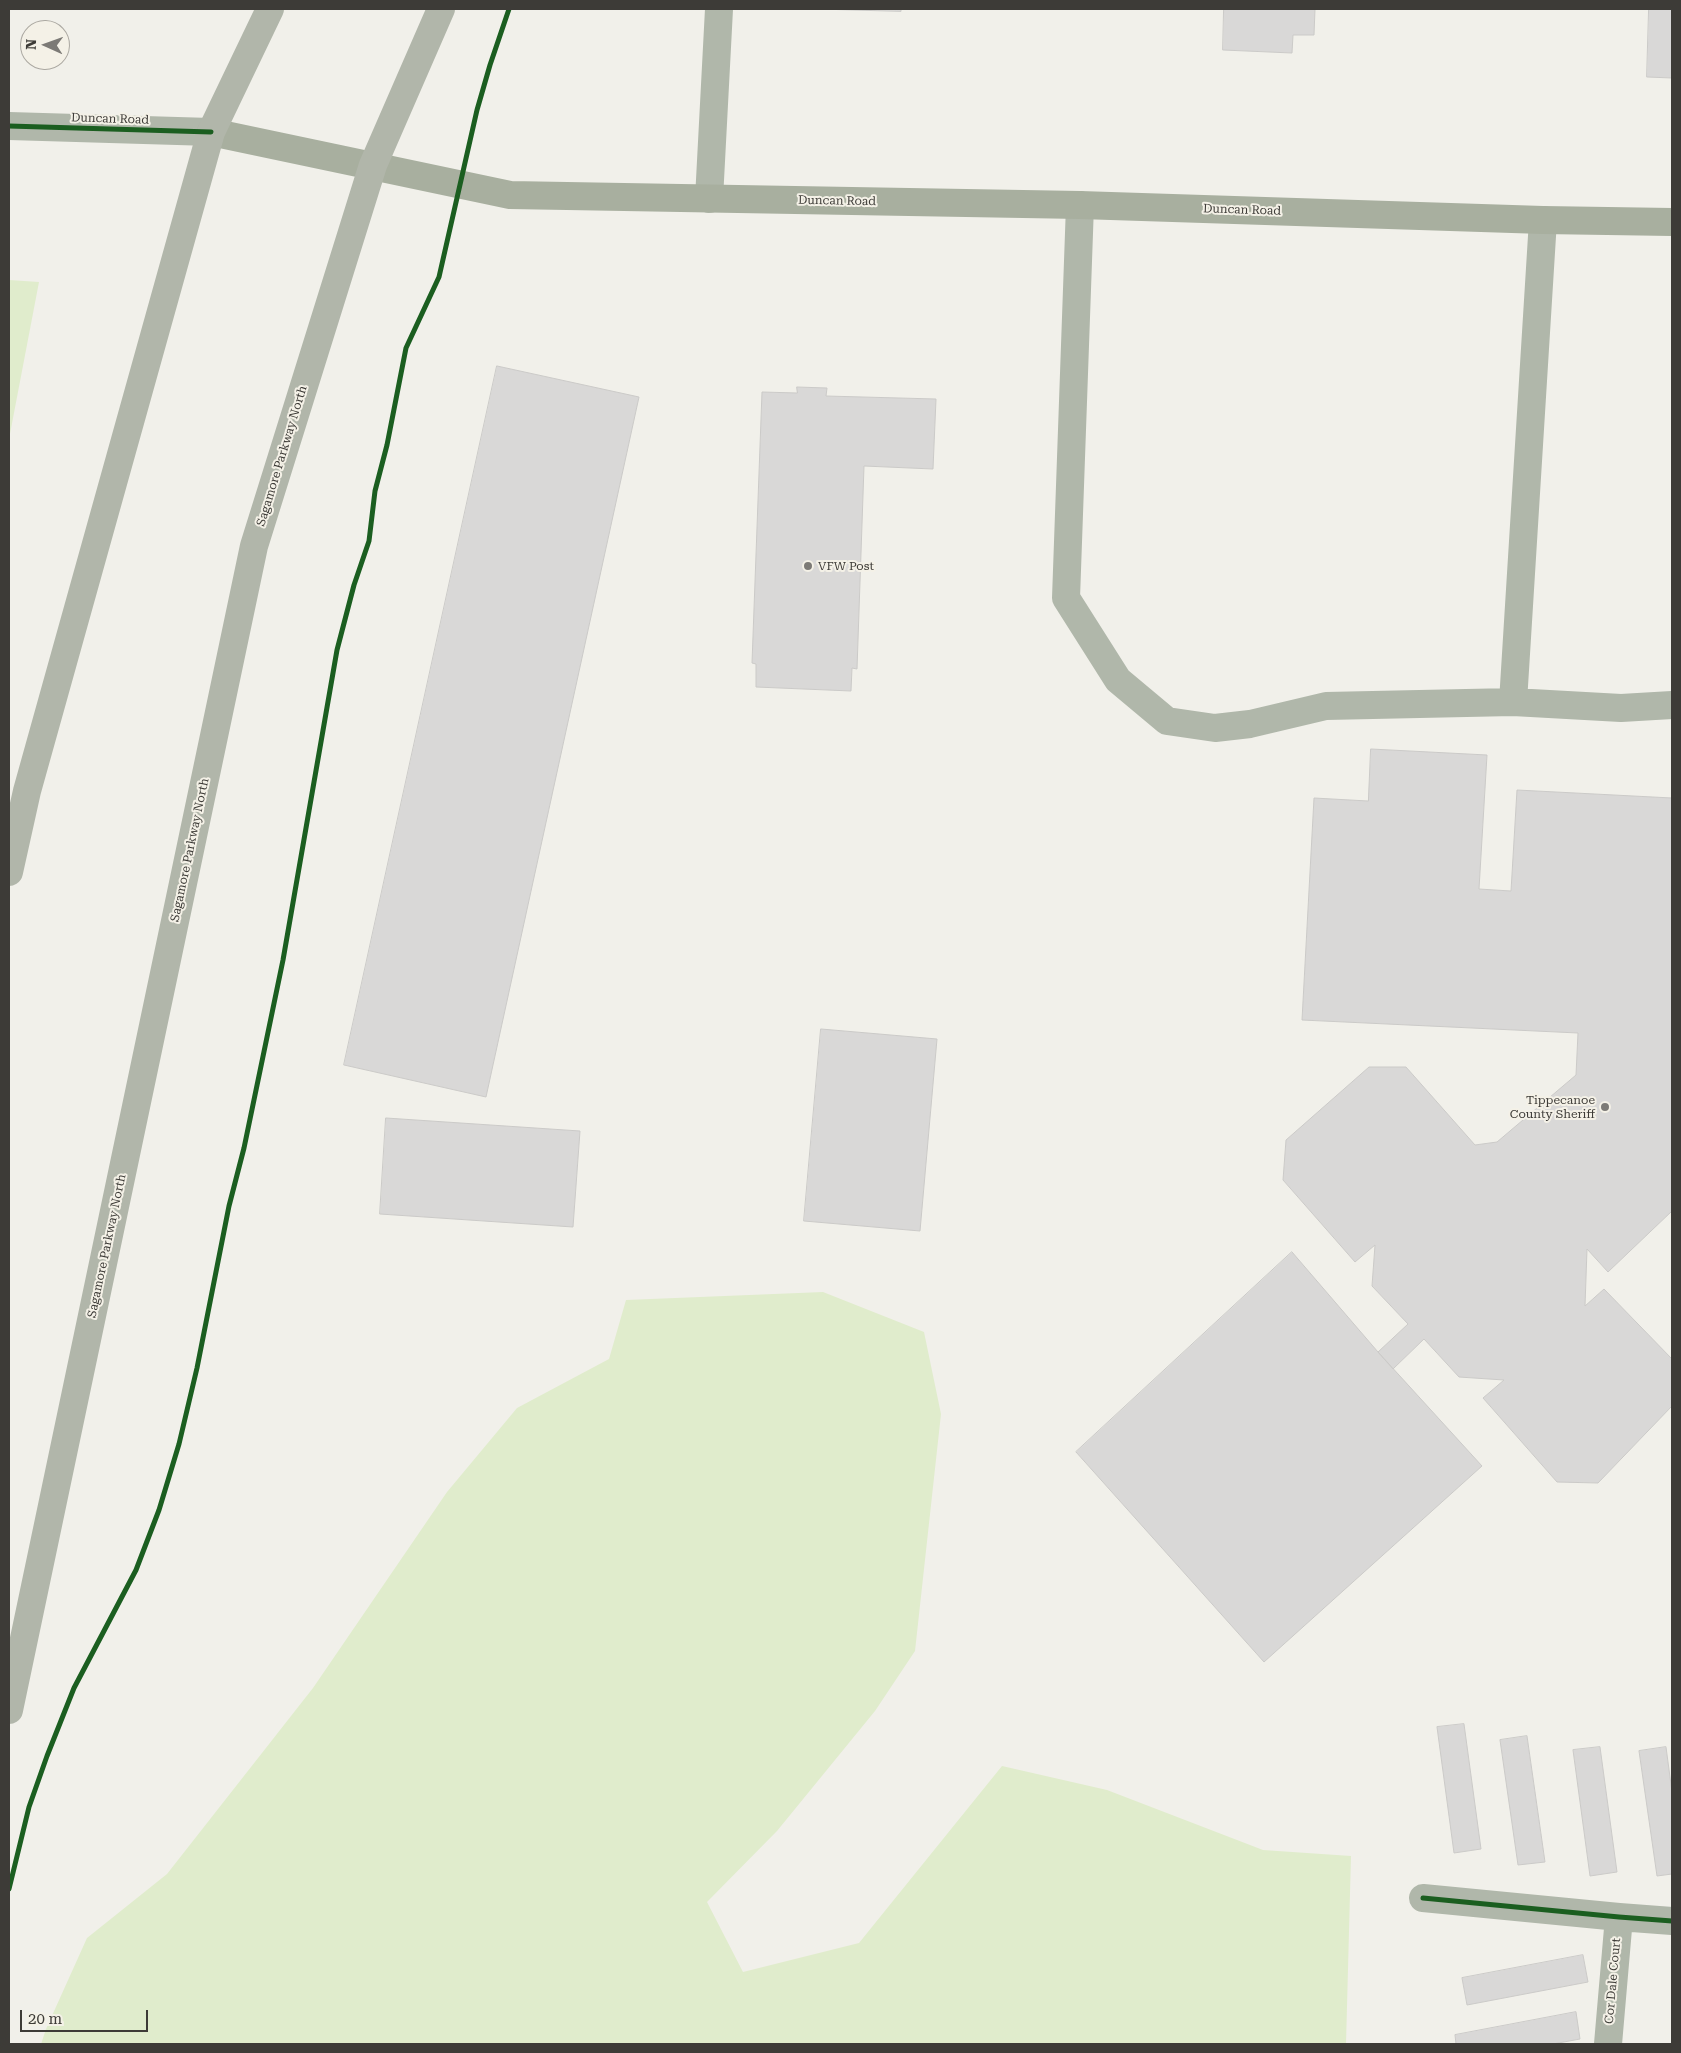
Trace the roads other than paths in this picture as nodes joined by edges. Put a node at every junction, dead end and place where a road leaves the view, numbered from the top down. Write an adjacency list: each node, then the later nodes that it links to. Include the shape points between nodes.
1 (270, 9): 5 (highway)
2 (440, 9): 6 (highway, Sagamore Parkway North)
3 (719, 9): 7 (street)
4 (9, 126): 5 (street, Duncan Road)
5 (211, 132): 6 (main road, Duncan Road); 13 (highway, via 27,790)
6 (373, 165): 7 (main road, Duncan Road, via 510,195); 14 (highway, Sagamore Parkway North, via 254,546)
7 (709, 199): 8 (main road, Duncan Road)
8 (1080, 205): 9 (main road, Duncan Road); 11 (street, via 1066,598 1118,680 1167,721 1215,728 1250,724 1326,706)
9 (1543, 220): 10 (main road, Duncan Road); 11 (street)
10 (1672, 222)
11 (1513, 702): 12 (street, via 1621,708)
12 (1672, 705)
13 (9, 872)
14 (9, 1710)
15 (1423, 1898): 16 (street)
16 (1619, 1918): 17 (street); 18 (street, Cor Dale Court)
17 (1672, 1921)
18 (1608, 2044)

